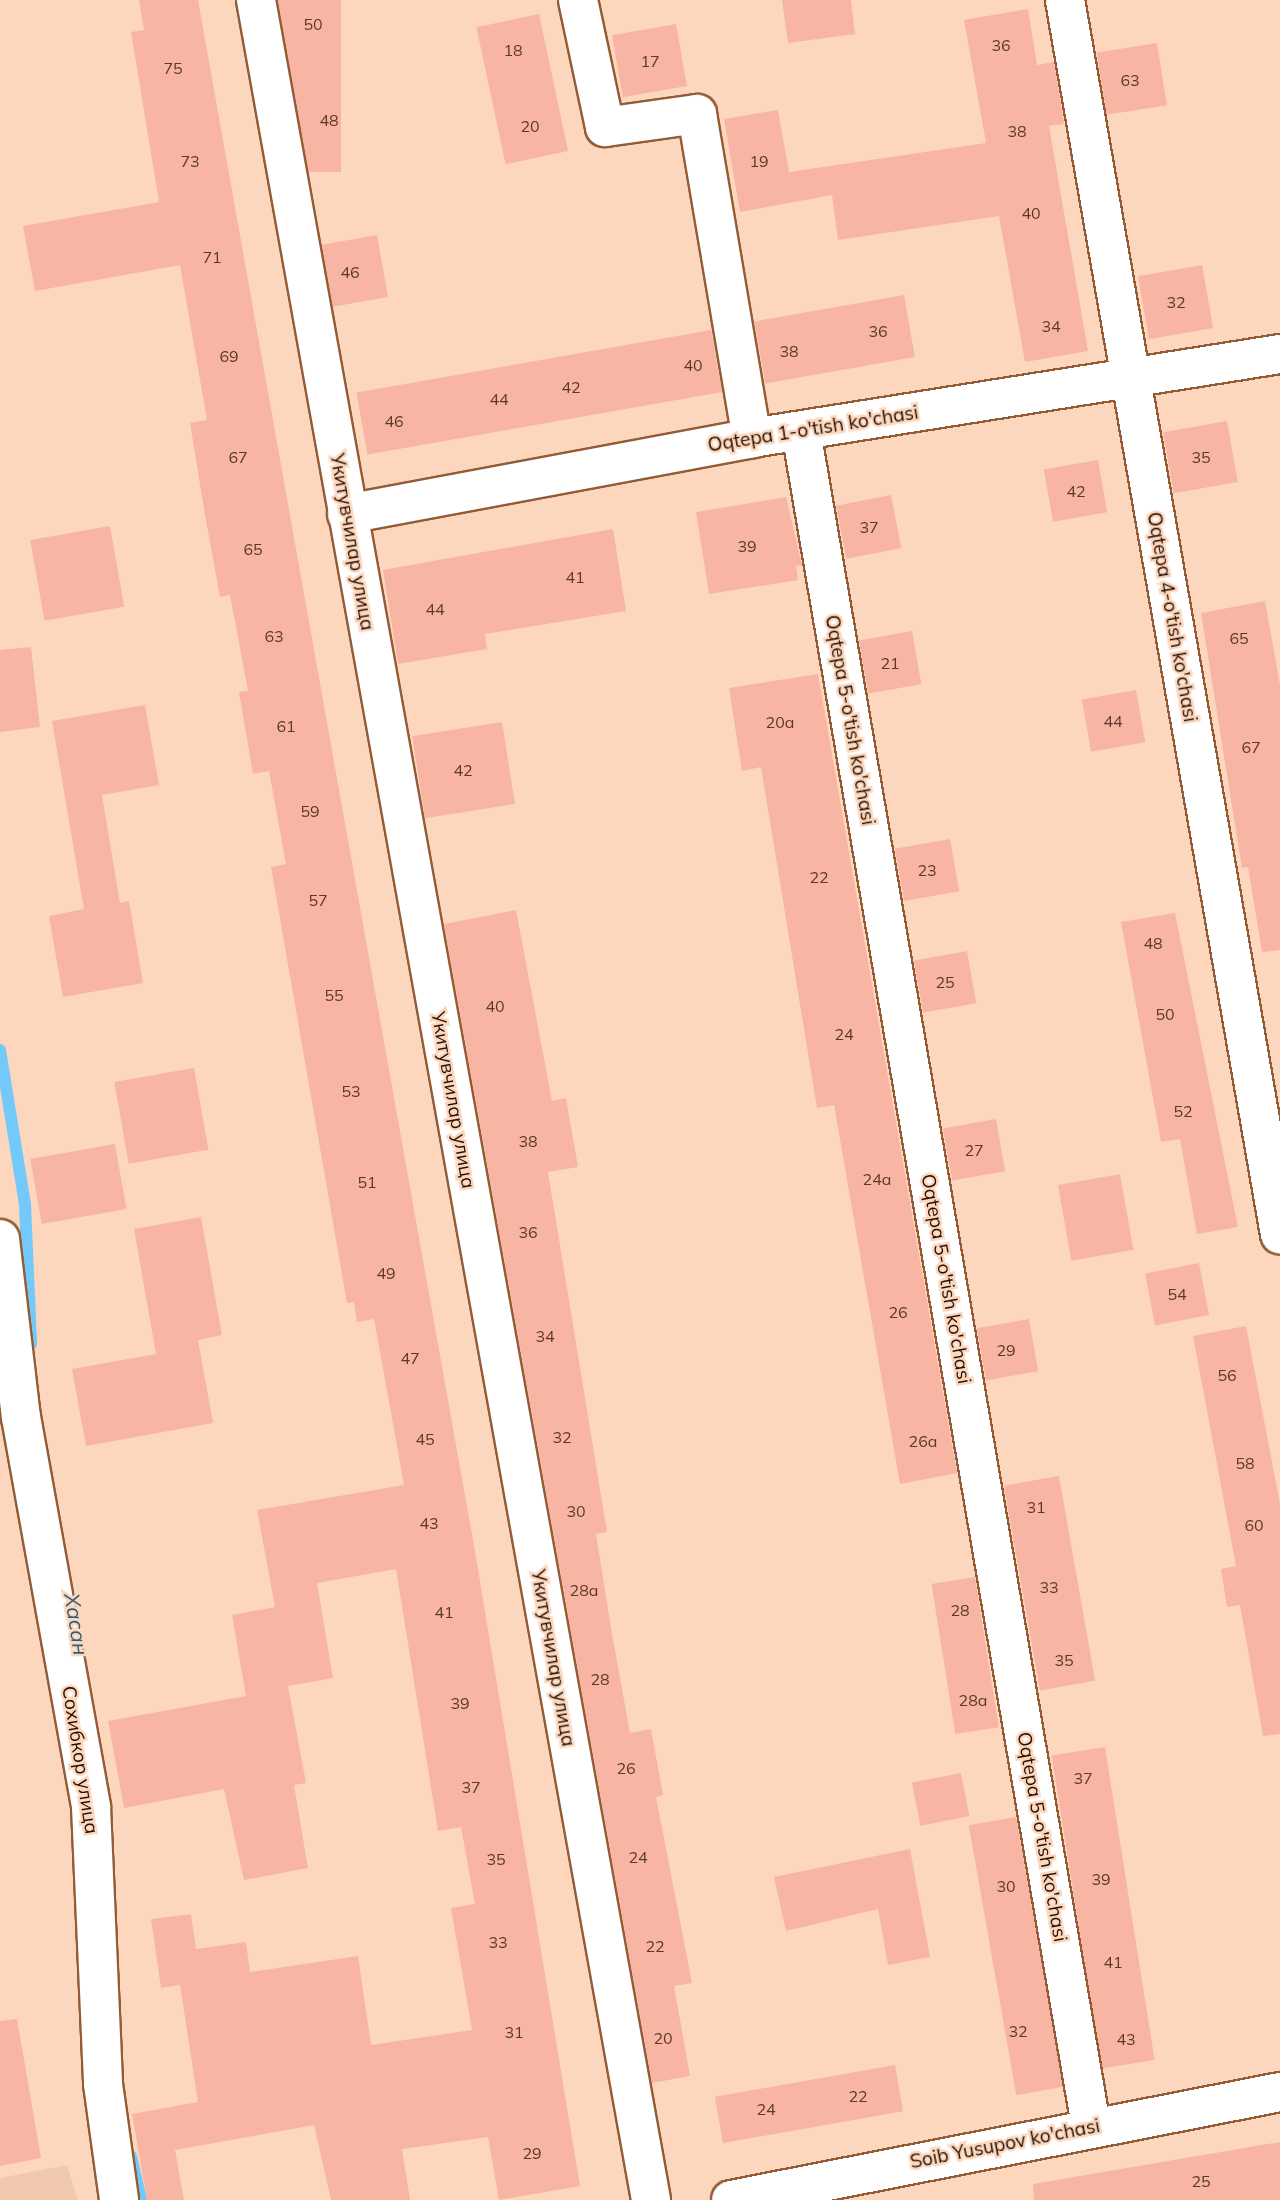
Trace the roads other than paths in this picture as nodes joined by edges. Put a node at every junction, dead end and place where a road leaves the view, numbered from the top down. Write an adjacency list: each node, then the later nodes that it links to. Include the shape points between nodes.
1 (256, 0): 8 (street, Укитувчилар улица)
2 (578, 0): 7 (street, via 605,127 697,114)
3 (1065, 0): 5 (street, Oqtepa 4-o'tish ko'chasi)
4 (1280, 354): 5 (street, Oqtepa 1-o'tish ko'chasi)
5 (1130, 378): 6 (street, Oqtepa 1-o'tish ko'chasi); 9 (street, Oqtepa 4-o'tish ko'chasi)
6 (801, 431): 7 (street, Oqtepa 1-o'tish ko'chasi); 13 (street, Oqtepa 5-o'tish ko'chasi)
7 (752, 438): 8 (street, Oqtepa 1-o'tish ko'chasi)
8 (347, 514): 15 (street, Укитувчилар улица)
9 (1280, 1234)
10 (0, 1239): 11 (street, Сохибкор улица)
11 (10, 1419): 14 (street, Сохибкор улица, via 90,1807 103,2084)
12 (1280, 2092): 13 (street, Soib Yusupov ko'chasi)
13 (1091, 2126): 16 (street, Soib Yusupov ko'chasi)
14 (119, 2200)
15 (651, 2200)
16 (731, 2200)

